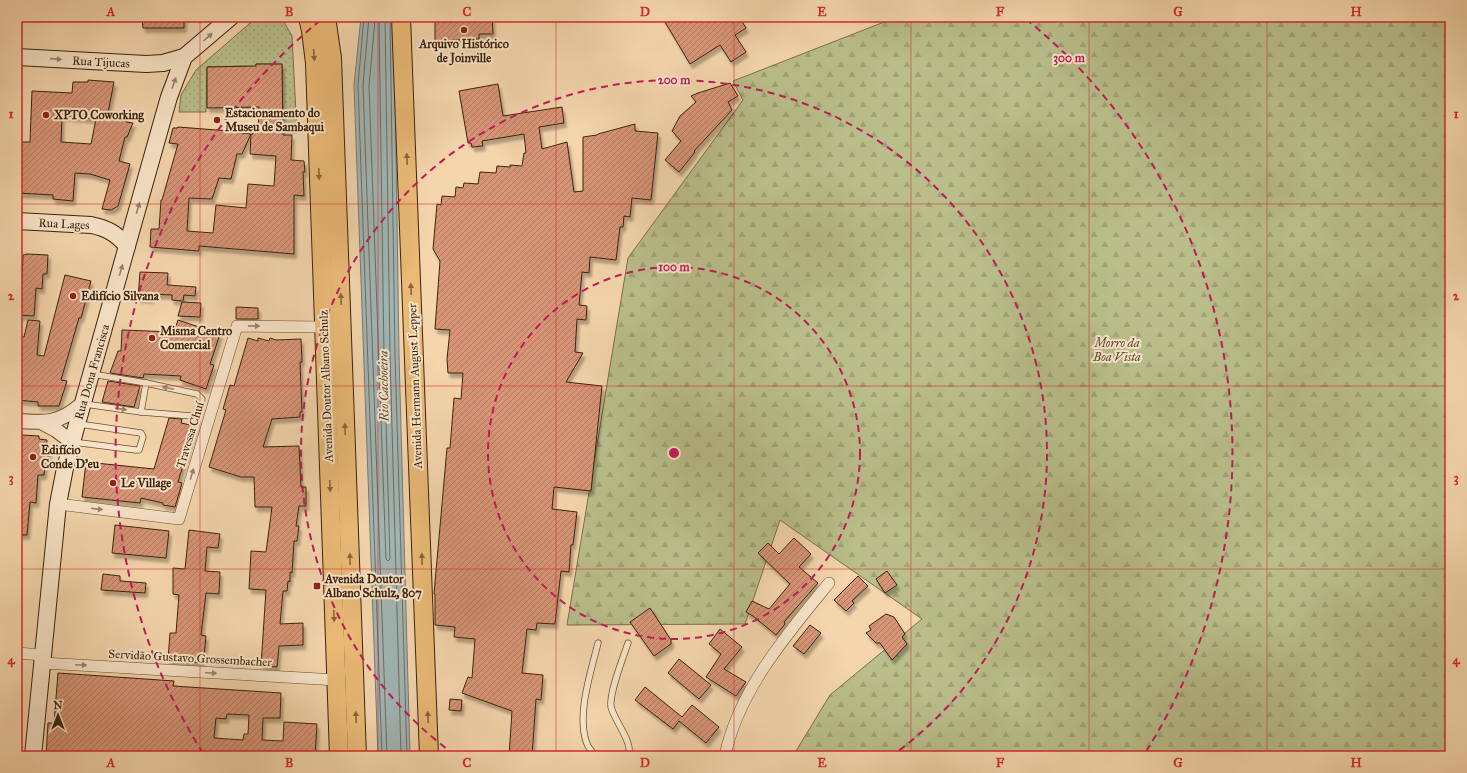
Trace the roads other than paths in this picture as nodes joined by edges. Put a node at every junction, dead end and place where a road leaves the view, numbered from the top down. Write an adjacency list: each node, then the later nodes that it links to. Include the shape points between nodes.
1 (231, 17): 6 (main road, one-way to 1)
2 (308, 17): 9 (main road, Avenida Doutor Albano Schulz, one-way to 9, via 315,63)
3 (326, 17): 27 (main road, Avenida Doutor Albano Schulz, one-way to 3, via 332,58)
4 (401, 17): 28 (main road, Avenida Hermann August Lepper, one-way to 4)
5 (17, 57): 6 (main road, Rua Tijucas, one-way to 6, via 140,64 163,63)
6 (184, 57): 8 (main road, Rua Dona Francisca, one-way to 6)
7 (17, 221): 8 (main road, Rua Lages, via 101,227 118,235)
8 (127, 246): 10 (main road, Rua Dona Francisca, one-way to 8)
9 (324, 327): 18 (street, Travessa Chuí, one-way to 9, via 179,519 236,326); 24 (main road, Avenida Doutor Albano Schulz, one-way to 24)
10 (91, 374): 11 (lane); 12 (main road, Rua Dona Francisca)
11 (146, 383): 13 (lane); 13 (lane, one-way to 11, via 196,416 202,399 197,394)
12 (82, 404): 13 (lane, one-way to 13); 15 (street, via 64,418); 16 (main road, Rua Dona Francisca)
13 (141, 412)
14 (17, 421): 15 (street)
15 (43, 423): 17 (street)
16 (77, 424): 17 (main road, Rua Dona Francisca); 17 (lane, via 141,433 141,447 136,450)
17 (72, 442): 18 (main road, Rua Dona Francisca)
18 (58, 504): 23 (main road, Rua Dona Francisca)
19 (829, 583): 31 (street, via 780,643 766,665 738,714)
20 (598, 643): 29 (lane, via 584,703 583,722 588,745)
21 (628, 643): 30 (lane, via 611,705 628,744 629,751)
22 (17, 653): 23 (street, Servidão Gustavo Grossembacher)
23 (43, 659): 24 (street, Servidão Gustavo Grossembacher, one-way to 24); 25 (main road, Rua Dona Francisca)
24 (337, 680): 26 (main road, Avenida Doutor Albano Schulz)
25 (34, 756)
26 (339, 756)
27 (357, 756)
28 (429, 756)
29 (595, 756)
30 (626, 756)
31 (725, 756)

